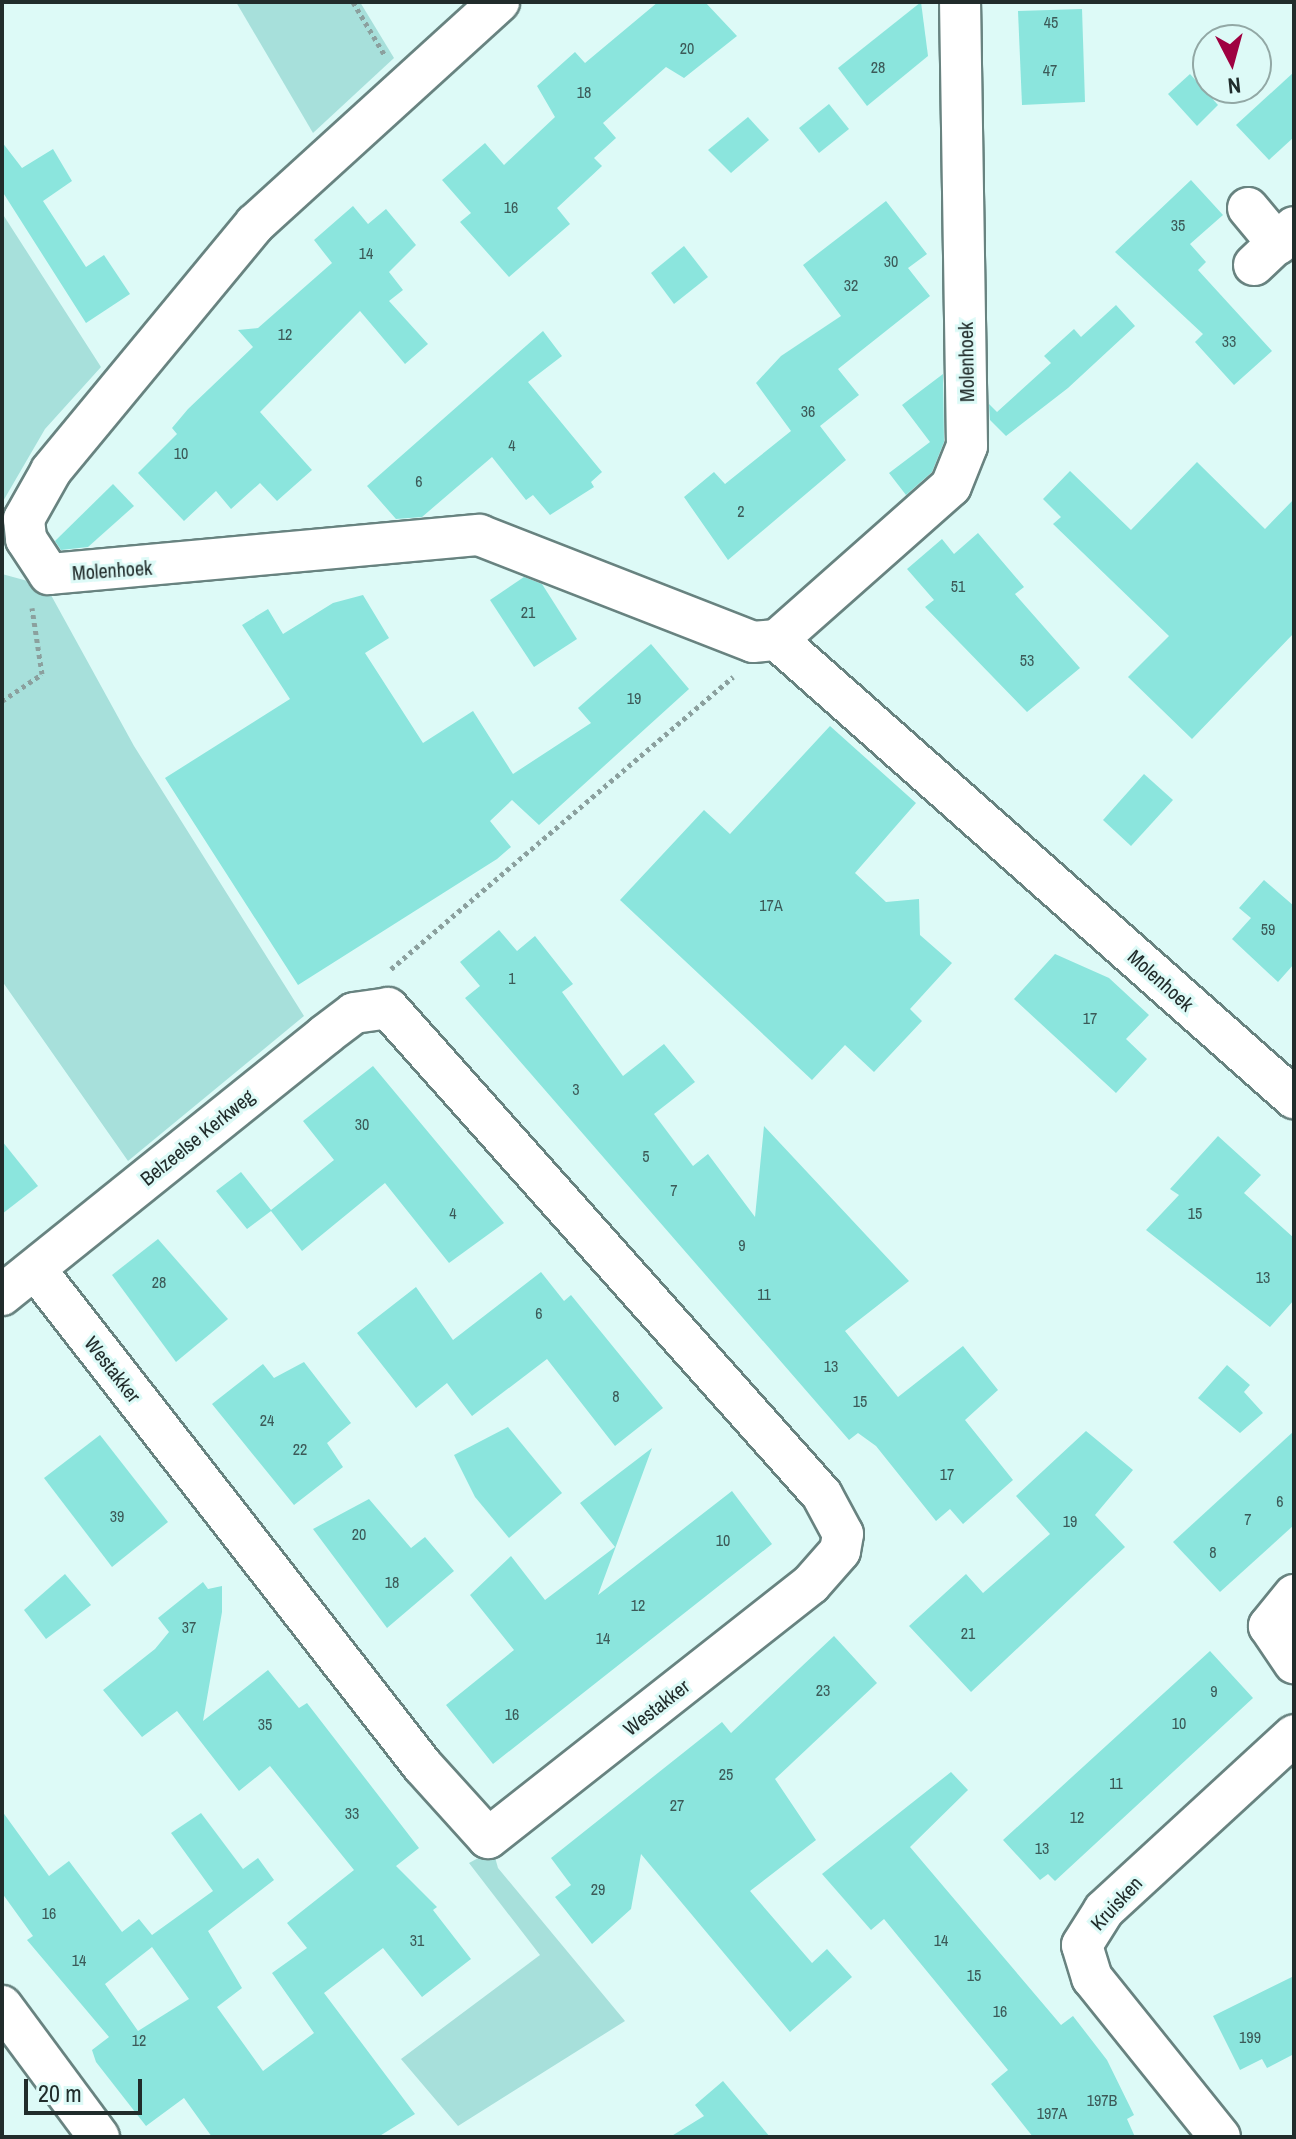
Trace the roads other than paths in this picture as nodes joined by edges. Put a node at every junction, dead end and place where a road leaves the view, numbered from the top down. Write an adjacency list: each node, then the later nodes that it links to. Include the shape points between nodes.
1 (499, 2): 5 (street, Molenhoek, via 255,224 51,471 24,519 36,559 49,574 101,572 479,535 753,642)
2 (960, 2): 5 (street, Molenhoek, via 967,446 951,486)
3 (1248, 208): 4 (street)
4 (1275, 245)
5 (777, 640): 7 (street, Molenhoek)
6 (388, 1011): 8 (street, Belzeelse Kerkweg, via 325,1035); 8 (street, Westakker, via 822,1495 843,1534 830,1568 497,1834 478,1835)
7 (1294, 1098)
8 (36, 1270): 9 (street, Belzeelse Kerkweg)
9 (2, 1295)
10 (1294, 1595): 11 (street, via 1269,1626)
11 (1294, 1663)
12 (1294, 1735): 15 (street, Kruisken, via 1104,1910 1082,1945 1092,1978)
13 (2, 2006): 14 (street)
14 (99, 2137)
15 (1220, 2137)

